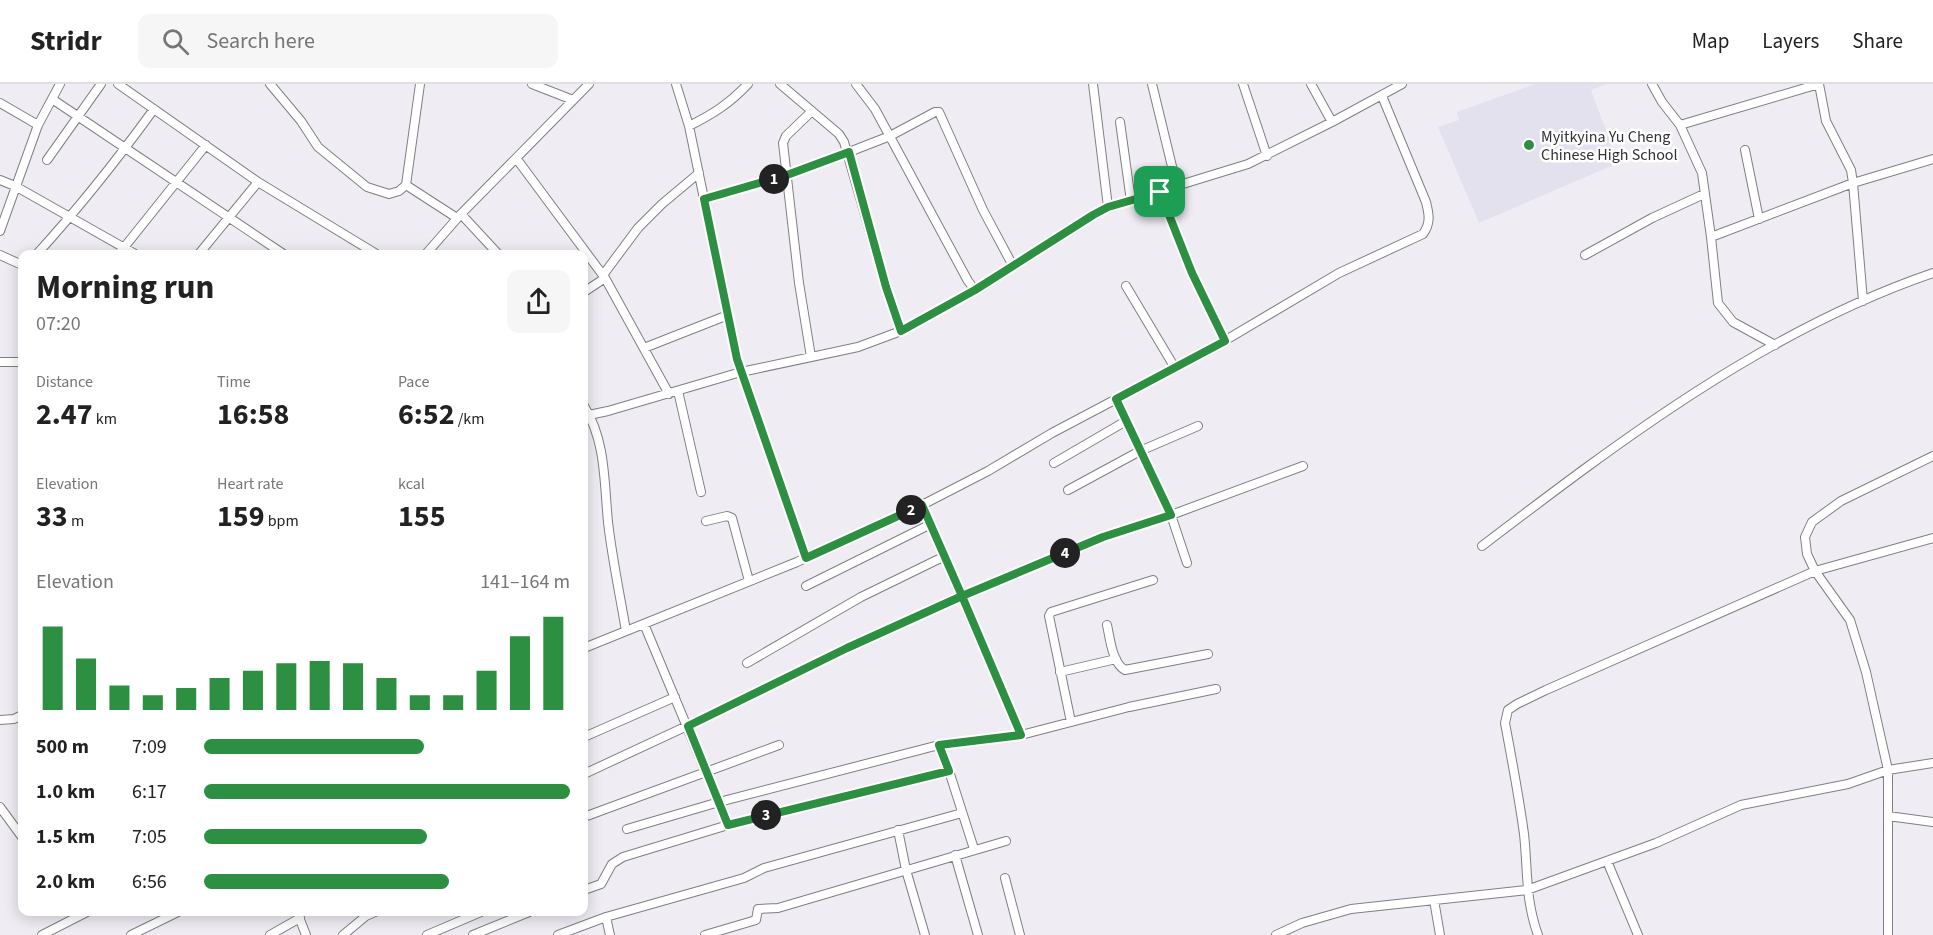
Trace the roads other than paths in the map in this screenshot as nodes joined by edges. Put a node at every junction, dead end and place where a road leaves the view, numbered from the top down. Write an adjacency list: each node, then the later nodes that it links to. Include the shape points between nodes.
1 (60, 84): 20 (street)
2 (101, 84): 25 (street)
3 (118, 84): 23 (street)
4 (270, 84): 46 (street, via 318,147 367,187 389,194)
5 (420, 84): 46 (street)
6 (532, 84): 21 (street)
7 (589, 84): 21 (street)
8 (676, 84): 30 (street)
9 (748, 84): 30 (street, via 724,107)
10 (780, 84): 24 (street)
11 (856, 84): 31 (street)
12 (1093, 84): 53 (street)
13 (1152, 84): 48 (street)
14 (1243, 84): 36 (street)
15 (1311, 84): 27 (street)
16 (1402, 84): 19 (street)
17 (1652, 84): 29 (street)
18 (1819, 84): 29 (street); 45 (street, via 1826,121 1851,170)
19 (1382, 96): 27 (street); 82 (street, via 1426,202 1428,227 1423,234 1339,273)
20 (52, 99): 25 (street); 28 (street)
21 (573, 100): 37 (street)
22 (0, 104): 28 (street)
23 (154, 109): 32 (street); 33 (street)
24 (812, 111): 35 (street, via 839,134); 41 (street, via 783,143)
25 (77, 116): 33 (street); 39 (street)
26 (1120, 122): 52 (street)
27 (1332, 122): 36 (street)
28 (38, 125): 47 (street)
29 (1680, 125): 50 (street, via 1701,173)
30 (689, 126): 40 (street)
31 (890, 136): 35 (street); 73 (street, via 939,112); 78 (street)
32 (206, 145): 43 (street); 44 (street)
33 (125, 148): 43 (street); 55 (street)
34 (1745, 150): 57 (street)
35 (849, 152): 41 (street); 81 (street)
36 (1267, 156): 48 (street)
37 (516, 158): 54 (street); 68 (street)
38 (1933, 159): 45 (street)
39 (47, 160)
40 (699, 173): 51 (street); 75 (street, via 638,228)
41 (787, 175): 51 (street); 85 (street)
42 (0, 180): 47 (street)
43 (177, 182): 56 (street); 60 (street)
44 (258, 182): 56 (street); 65 (street)
45 (1853, 183): 57 (street); 79 (street)
46 (406, 185): 54 (street)
47 (15, 186): 55 (street); 58 (street)
48 (1177, 187): 49 (street)
49 (1160, 192): 52 (street); 82 (street, via 1192,273)
50 (1704, 194): 59 (street); 71 (street)
51 (704, 199): 80 (street)
52 (1131, 201): 53 (street)
53 (1108, 207): 73 (street)
54 (459, 216): 66 (street); 67 (street)
55 (70, 217): 60 (street); 61 (street)
56 (230, 217): 63 (street); 64 (street)
57 (1759, 219): 59 (street)
58 (0, 231)
59 (1711, 237): 83 (street, via 1718,303 1733,322)
60 (124, 248): 62 (street)
61 (40, 250)
62 (128, 250)
63 (202, 250)
64 (278, 250)
65 (370, 250)
66 (429, 250)
67 (495, 250)
68 (584, 250)
69 (0, 255): 72 (street)
70 (588, 255): 75 (street)
71 (1585, 255)
72 (18, 264)
73 (1013, 266): 78 (street)
74 (1933, 273): 79 (street)
75 (604, 277): 77 (street); 84 (street)
76 (1126, 286): 88 (street)
77 (588, 289)
78 (975, 290): 81 (street)
79 (1863, 300): 83 (street)
80 (728, 315): 84 (street); 89 (street)
81 (901, 331): 85 (street, via 858,347)
82 (1225, 341): 88 (street)
83 (1775, 345): 108 (street, via 1595,459)
84 (644, 348): 91 (street)
85 (811, 357): 89 (street)
86 (0, 362): 87 (street)
87 (18, 362)
88 (1175, 368): 92 (street)
89 (741, 372): 90 (street); 110 (street)
90 (678, 391): 91 (street); 102 (street)
91 (669, 394): 93 (street)
92 (1116, 399): 95 (street); 103 (street)
93 (588, 416)
94 (588, 419): 119 (street, via 603,457 608,524)
95 (1126, 421): 97 (street); 99 (street)
96 (1198, 426): 97 (street)
97 (1140, 451): 101 (street); 104 (street)
98 (1933, 456): 112 (street, via 1841,501 1812,522 1805,537)
99 (1054, 463)
100 (1303, 466): 104 (street)
101 (1068, 490)
102 (701, 492)
103 (922, 505): 106 (street); 110 (street)
104 (1171, 515): 111 (street); 116 (street, via 1103,537)
105 (706, 521): 114 (street, via 732,518)
106 (931, 524): 109 (street); 115 (street)
107 (1933, 538): 112 (street)
108 (1482, 546)
109 (945, 556): 116 (street); 123 (street, via 861,597)
110 (806, 558): 114 (street)
111 (1187, 563)
112 (1815, 571): 136 (street, via 1850,620); 157 (street, via 1508,710 1505,723 1523,832)
113 (1153, 580): 124 (street, via 1051,612 1048,620)
114 (749, 581): 117 (street)
115 (806, 586)
116 (962, 596): 130 (street, via 836,652); 132 (street)
117 (644, 624): 119 (street); 126 (street)
118 (1107, 625): 122 (street)
119 (627, 631): 120 (street)
120 (588, 646)
121 (1208, 654): 122 (street, via 1125,670)
122 (1116, 659): 124 (street)
123 (747, 663)
124 (1059, 672): 129 (street)
125 (1216, 689): 129 (street)
126 (675, 697): 130 (street); 131 (street)
127 (18, 716): 128 (street)
128 (2, 721)
129 (1071, 722): 132 (street)
130 (688, 726): 138 (street); 139 (street)
131 (588, 735)
132 (1021, 735): 134 (street)
133 (779, 745): 139 (street)
134 (939, 745): 137 (street); 140 (street)
135 (1933, 763): 136 (street)
136 (1888, 770): 144 (street); 153 (street, via 1848,784 1741,805)
137 (949, 771): 142 (street); 146 (street)
138 (588, 772)
139 (706, 772): 140 (street); 143 (street)
140 (719, 802): 146 (street); 147 (street)
141 (0, 809): 149 (street)
142 (962, 813): 148 (street); 151 (street)
143 (588, 816)
144 (1888, 816): 145 (street); 184 (street)
145 (1933, 822)
146 (728, 825): 156 (street, via 623,857 612,864 601,884)
147 (627, 829)
148 (898, 830): 154 (street); 166 (street)
149 (18, 832)
150 (1006, 841): 151 (street)
151 (974, 849): 152 (street)
152 (955, 855): 154 (street); 178 (street)
153 (1606, 861): 157 (street); 183 (street)
154 (906, 870): 176 (street, via 778,908 758,909 756,920); 177 (street)
155 (1005, 878): 179 (street)
156 (588, 889)
157 (1527, 890): 158 (street); 182 (street)
158 (1434, 900): 180 (street, via 1351,909); 181 (street)
159 (79, 916): 167 (street)
160 (170, 916): 168 (street)
161 (298, 916): 169 (street)
162 (299, 916): 170 (street)
163 (366, 916): 171 (street)
164 (472, 916): 172 (street)
165 (514, 916): 173 (street)
166 (606, 917): 174 (street); 175 (street)
167 (42, 935)
168 (131, 935)
169 (270, 935)
170 (306, 935)
171 (344, 935)
172 (427, 935)
173 (473, 935)
174 (558, 935)
175 (610, 935)
176 (705, 935)
177 (925, 935)
178 (978, 935)
179 (1020, 935)
180 (1276, 935)
181 (1440, 935)
182 (1538, 935)
183 (1638, 935)
184 (1888, 935)

